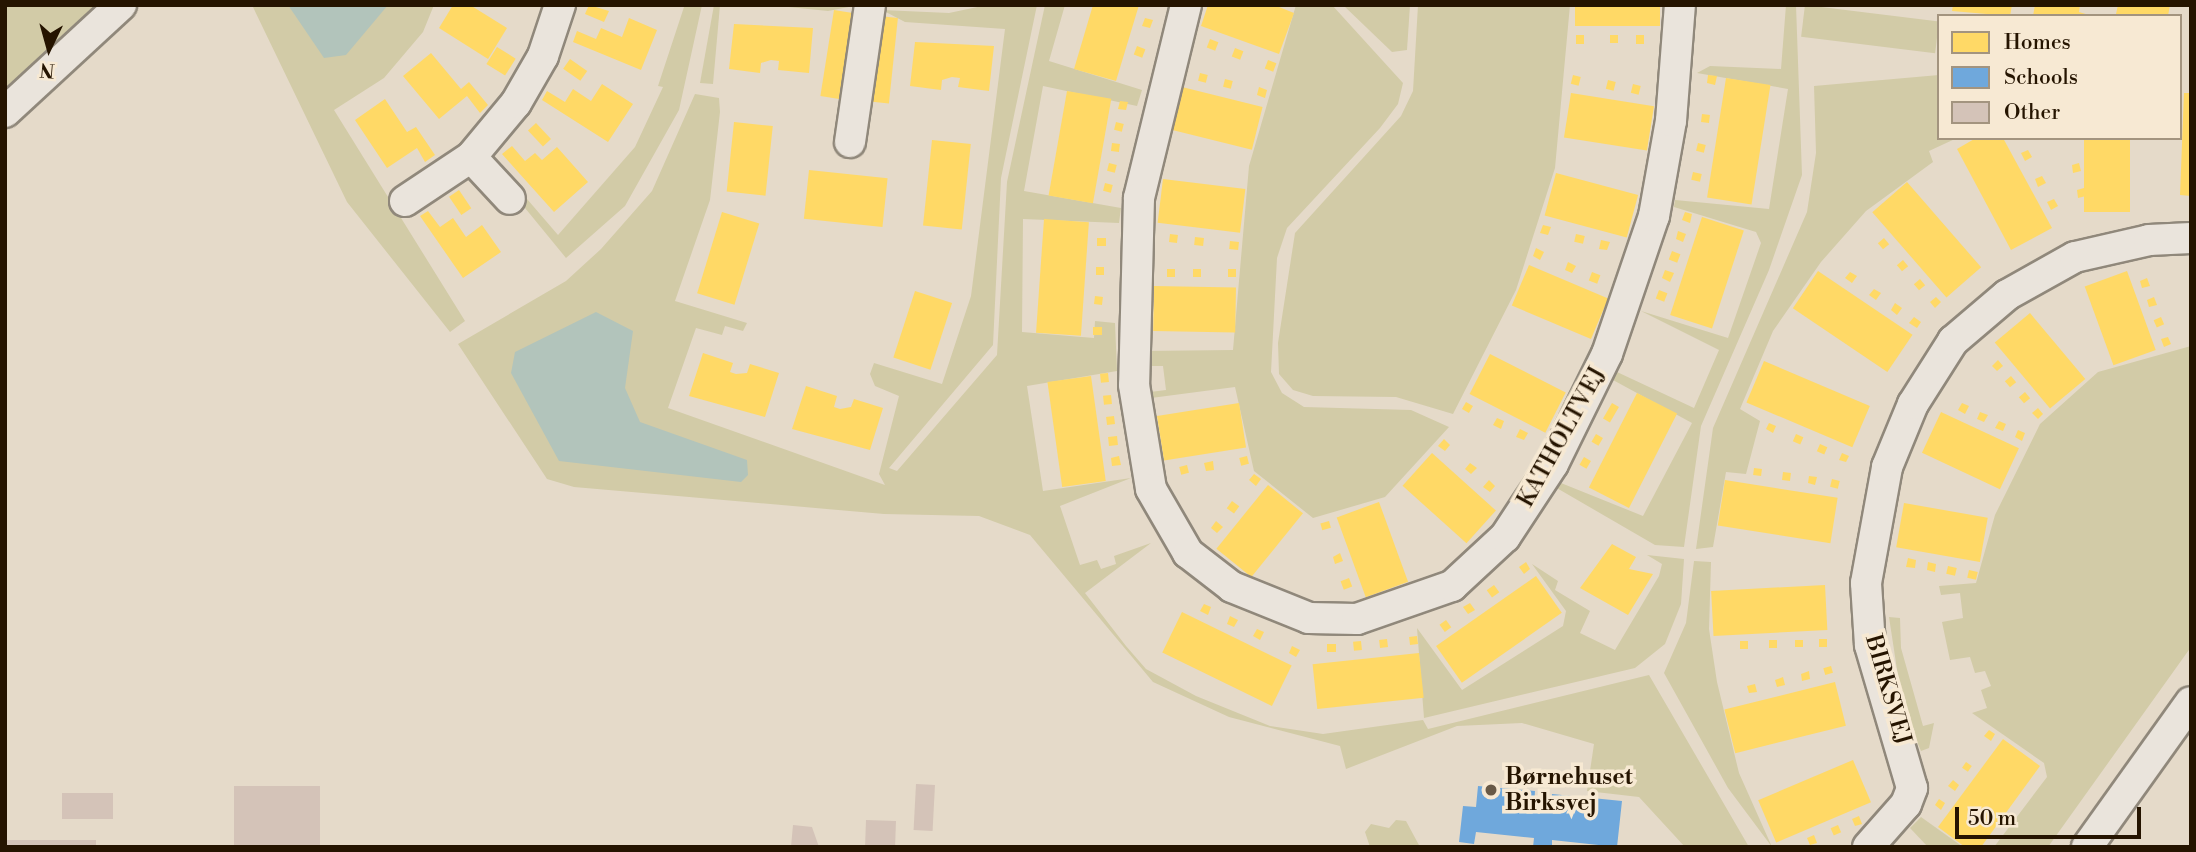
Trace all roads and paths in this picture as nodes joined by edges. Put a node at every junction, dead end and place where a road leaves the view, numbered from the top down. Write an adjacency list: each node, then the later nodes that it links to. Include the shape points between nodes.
1 (121, 5): 6 (street)
2 (560, 5): 8 (street, via 530,81)
3 (870, 5): 7 (street)
4 (1186, 5): 5 (street, KATHOLTVEJ, via 1139,198 1133,385 1150,489 1188,553 1232,587 1309,618 1357,620 1452,586 1505,537 1553,464 1607,354 1654,216 1671,121)
5 (1680, 5)
6 (5, 112)
7 (850, 142)
8 (471, 157): 9 (street); 10 (street)
9 (510, 199)
10 (405, 201)
11 (2191, 238): 13 (street, BIRKSVEJ, via 2149,240 2075,257 2007,295 1953,341 1913,404 1887,467 1866,583 1870,645 1912,788 1906,804)
12 (2191, 702): 14 (street)
13 (1868, 847)
14 (2087, 847)

